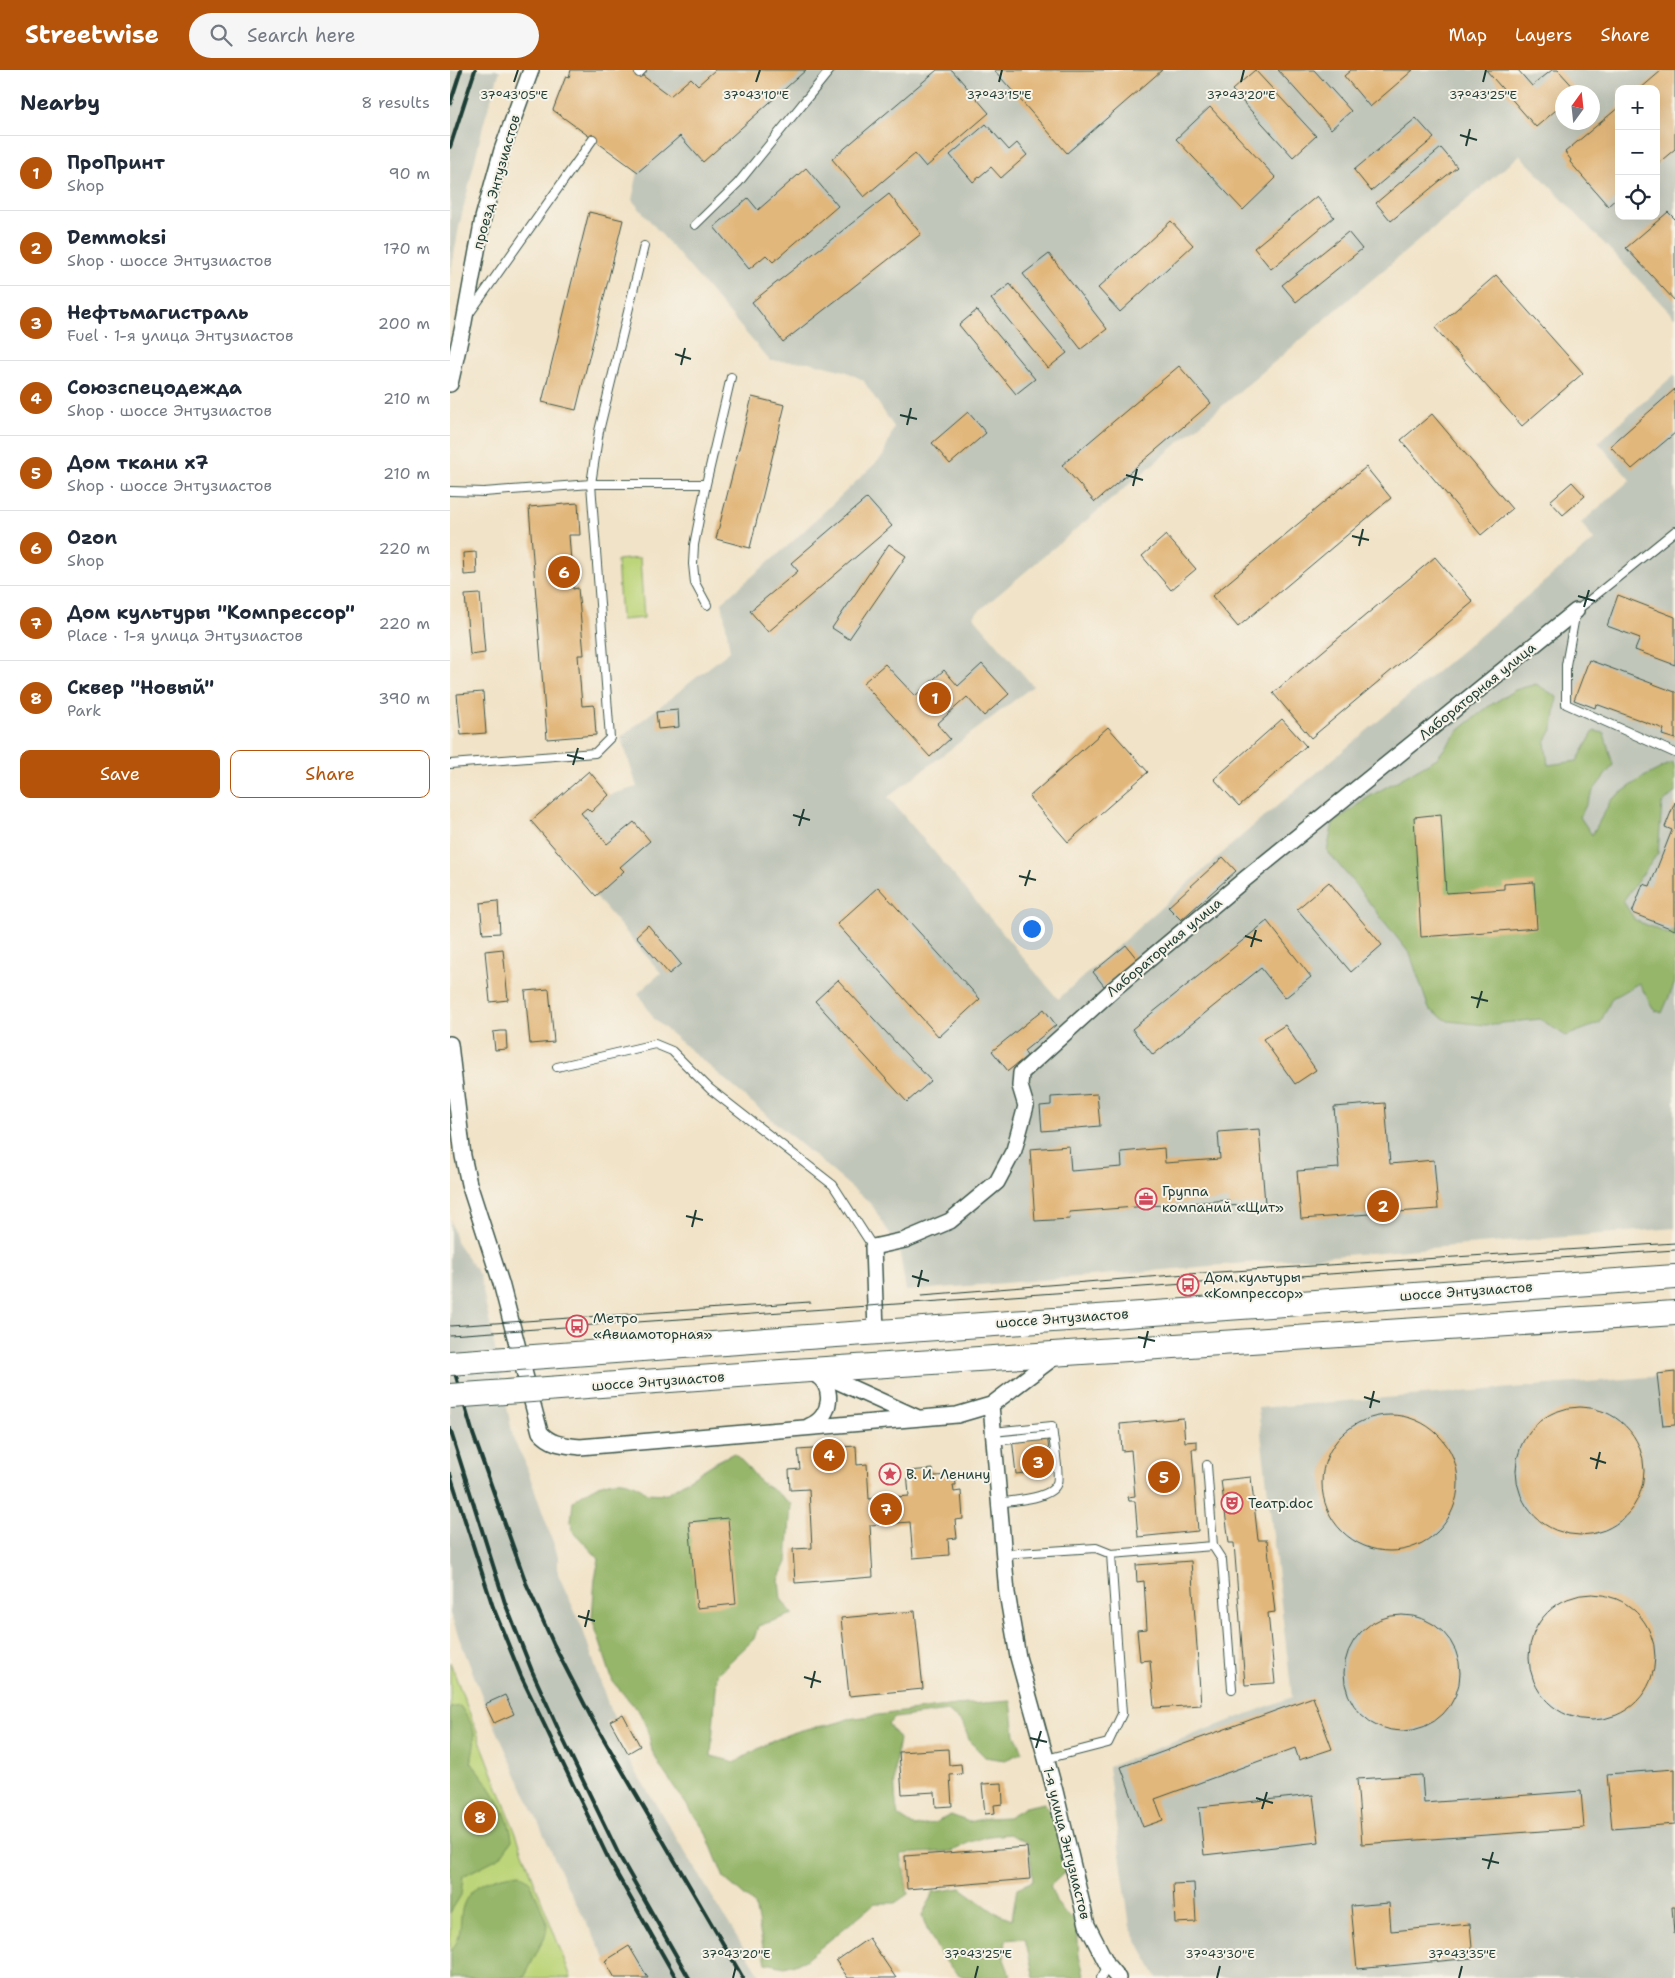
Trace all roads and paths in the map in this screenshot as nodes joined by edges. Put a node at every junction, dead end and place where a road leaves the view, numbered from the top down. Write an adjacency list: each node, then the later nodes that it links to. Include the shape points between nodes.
1 (531, 70): 6 (street, проезд Энтузиастов, via 502,150 483,218)
2 (830, 70): 4 (lane, via 738,183)
3 (593, 139): 6 (lane)
4 (695, 225)
5 (644, 246): 9 (lane, via 599,431)
6 (464, 322): 8 (street, проезд Энтузиастов)
7 (731, 377): 10 (lane)
8 (450, 384)
9 (591, 484): 10 (lane); 11 (lane, via 484,492); 16 (lane, via 610,738 595,753)
10 (706, 484): 13 (lane, via 693,564 695,583)
11 (450, 491)
12 (1675, 531): 14 (lane)
13 (706, 604)
14 (1576, 611): 15 (lane, via 1566,665 1566,704); 19 (street, Лабораторная улица, via 1245,879 1116,987 1021,1073 1020,1086 1026,1106 1014,1150 997,1182 950,1221 905,1240)
15 (1675, 753)
16 (450, 764)
17 (450, 1044): 29 (street, via 469,1184 501,1283 540,1432 547,1440 580,1447)
18 (557, 1068): 19 (lane, via 655,1044 672,1051 710,1089 833,1185)
19 (873, 1248): 22 (street)
20 (1675, 1276): 22 (main road, шоссе Энтузиастов)
21 (1675, 1313): 23 (main road, шоссе Энтузиастов)
22 (876, 1331): 24 (main road, шоссе Энтузиастов, bridge)
23 (1057, 1354): 25 (main road, шоссе Энтузиастов); 27 (street)
24 (450, 1363)
25 (802, 1370): 26 (main road, шоссе Энтузиастов, bridge); 28 (street); 29 (street, via 817,1376 824,1383 829,1397 826,1411 820,1419)
26 (450, 1396)
27 (991, 1406): 28 (street, via 957,1415); 30 (street, 1-я улица Энтузиастов)
28 (919, 1418): 29 (street)
29 (802, 1427)
30 (994, 1436): 32 (street, 1-я улица Энтузиастов); 32 (lane, via 1053,1435 1058,1482 1052,1492)
31 (1207, 1465): 33 (lane)
32 (1000, 1503): 34 (street, 1-я улица Энтузиастов)
33 (1214, 1546): 35 (lane); 36 (lane, via 1222,1560)
34 (1004, 1554): 35 (lane, via 1096,1548); 37 (street, 1-я улица Энтузиастов, via 1018,1657)
35 (1111, 1554): 37 (lane, via 1122,1714 1108,1743)
36 (1232, 1689)
37 (1046, 1759): 38 (street, 1-я улица Энтузиастов, via 1087,1925)
38 (1104, 1972): 39 (street, 1-я улица Энтузиастов)
39 (1118, 1978)

